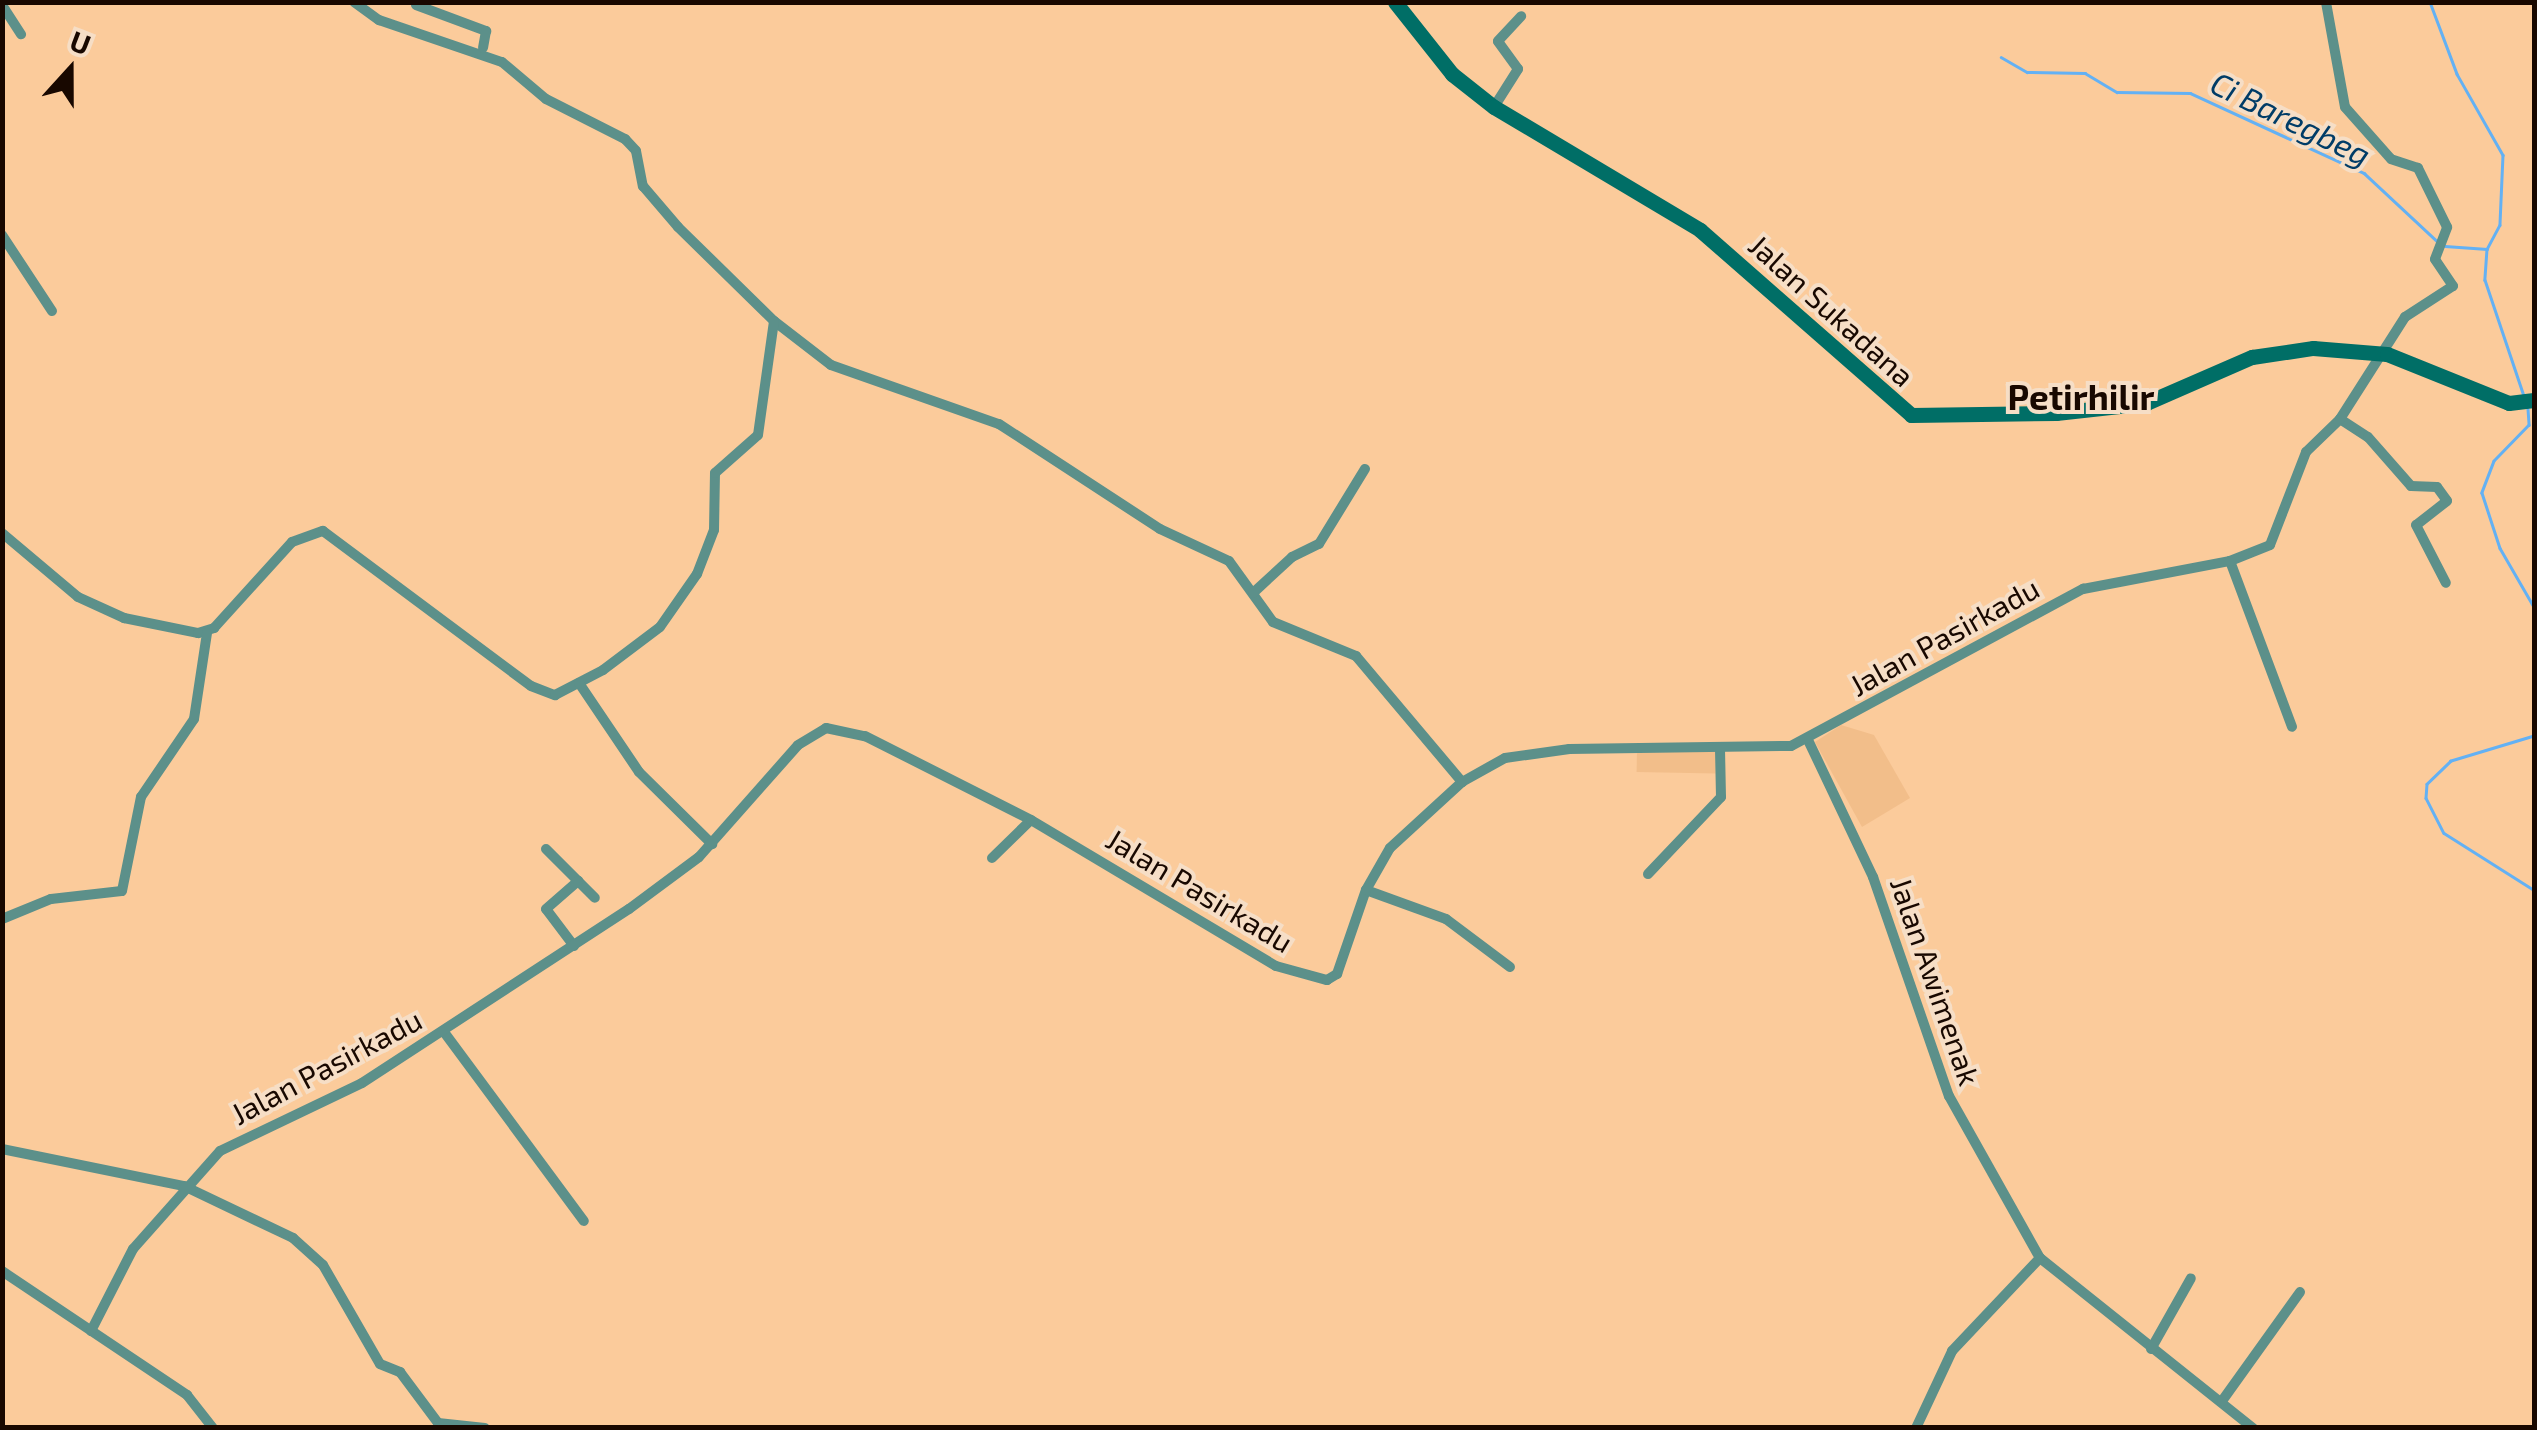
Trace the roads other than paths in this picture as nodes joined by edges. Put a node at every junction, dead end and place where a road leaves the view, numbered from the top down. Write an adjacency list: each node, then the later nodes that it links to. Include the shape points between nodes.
1 (354, 2): 13 (street, via 379,20 510,67 546,99 625,139 636,151 646,191)
2 (2326, 2): 14 (street, Jalan Pasirkadu, via 2345,108 2391,159 2416,164 2447,227 2436,262 2452,292 2432,296 2405,316)
3 (1398, 4): 10 (main road, Jalan Sukadana, via 1421,42)
4 (2, 5): 8 (street)
5 (416, 5): 6 (street)
6 (442, 8): 9 (street, via 486,31)
7 (1521, 16): 10 (street, via 1498,41 1518,69)
8 (21, 34)
9 (483, 48)
10 (1494, 107): 14 (main road, Jalan Sukadana, via 1700,230 1899,408 1924,418 2146,404 2271,351)
11 (2, 235): 12 (street)
12 (52, 311)
13 (774, 321): 21 (street, via 855,377 998,424 1160,529 1228,561); 23 (street, via 758,434 715,473 714,530 698,574 660,627)
14 (2387, 354): 15 (main road, Jalan Sukadana); 16 (street, Jalan Pasirkadu)
15 (2528, 404)
16 (2340, 418): 19 (street, Jalan Pasirkadu, via 2306,452 2270,546); 20 (street, via 2368,437 2411,486 2437,487 2447,502 2416,526)
17 (1365, 469): 21 (street, via 1320,544 1292,557)
18 (2, 533): 22 (street, via 56,583 104,610)
19 (2230, 561): 24 (street); 25 (street, Jalan Pasirkadu, via 2083,589)
20 (2446, 583)
21 (1252, 593): 27 (street, via 1273,622 1356,656)
22 (207, 632): 23 (street, via 292,542 323,531 530,686 555,695); 36 (street, via 194,720 141,797 122,891 51,899)
23 (578, 684): 29 (street, via 638,772)
24 (2292, 727)
25 (1808, 740): 26 (street, Jalan Pasirkadu, via 1774,750); 43 (street, Jalan Awimenak, via 1880,894 1949,1096)
26 (1720, 748): 27 (street, Jalan Pasirkadu, via 1530,752); 32 (street, via 1721,797)
27 (1462, 782): 34 (street, Jalan Pasirkadu, via 1390,848)
28 (1031, 820): 29 (street, Jalan Pasirkadu, via 865,736 826,728 798,745); 31 (street); 34 (street, Jalan Pasirkadu, via 1276,966 1314,981 1336,974)
29 (712, 844): 37 (street, Jalan Pasirkadu)
30 (546, 848): 33 (street)
31 (992, 858)
32 (1648, 874)
33 (578, 881): 35 (street); 37 (street, via 546,909)
34 (1366, 890): 38 (street, via 1446,920)
35 (595, 898)
36 (2, 919)
37 (574, 946): 39 (street, Jalan Pasirkadu)
38 (1510, 968)
39 (444, 1032): 41 (street, Jalan Pasirkadu, via 362,1082 220,1151); 42 (street)
40 (2, 1149): 41 (street)
41 (184, 1186): 47 (street, Jalan Pasirkadu, via 132,1249); 51 (street, via 305,1246 380,1364 400,1372 438,1424)
42 (584, 1221)
43 (2040, 1258): 48 (street, Jalan Awimenak); 52 (street, via 1952,1352)
44 (2, 1271): 47 (street)
45 (2191, 1278): 48 (street)
46 (2300, 1292): 49 (street)
47 (92, 1331): 50 (street, via 200,1405)
48 (2150, 1349): 49 (street, Jalan Awimenak)
49 (2222, 1402): 53 (street, Jalan Awimenak)
50 (213, 1428)
51 (485, 1428)
52 (1916, 1428)
53 (2253, 1428)

